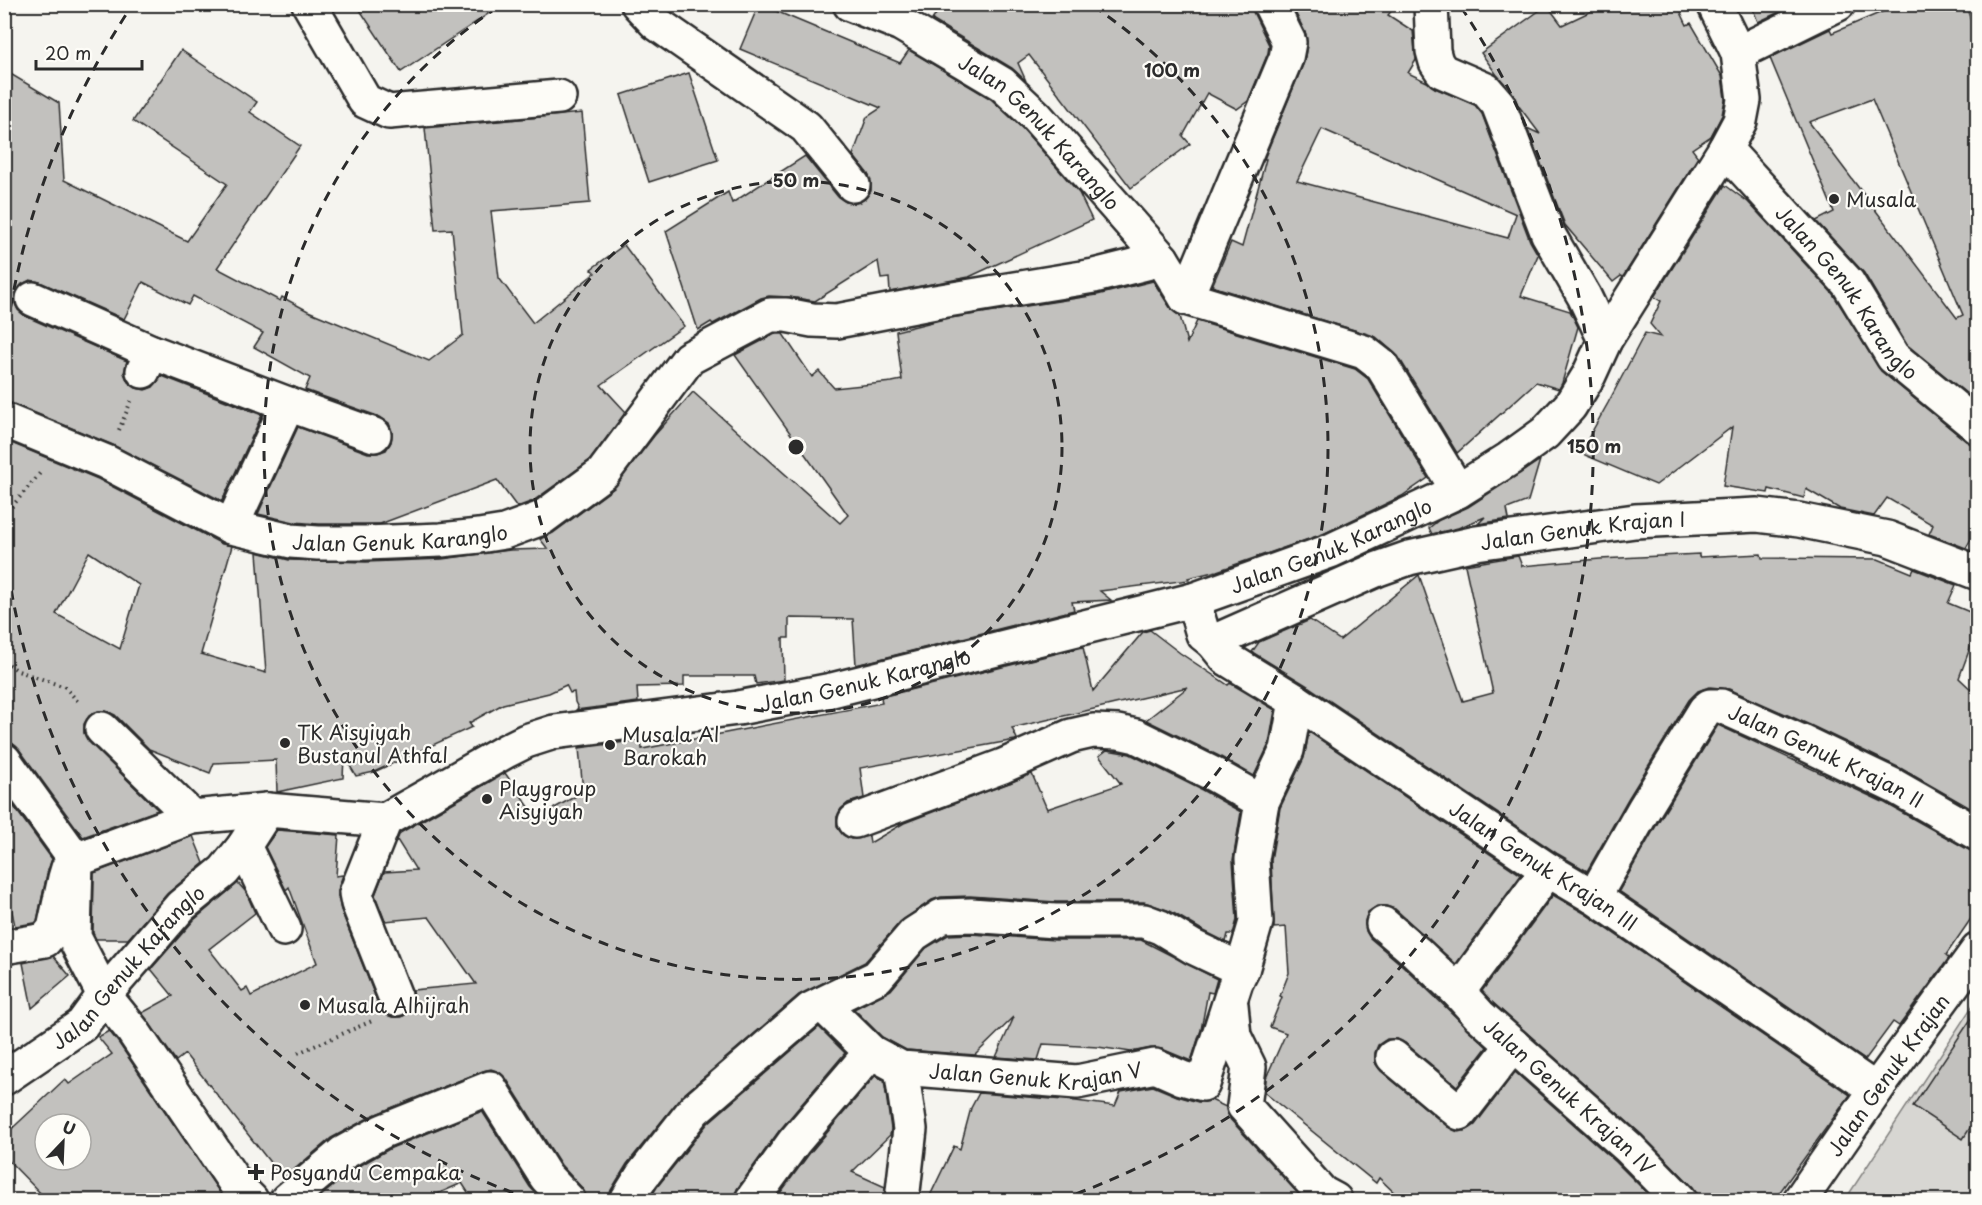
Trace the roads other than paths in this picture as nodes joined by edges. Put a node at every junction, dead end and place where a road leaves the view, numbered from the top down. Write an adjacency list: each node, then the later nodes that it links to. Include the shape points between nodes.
1 (309, 4): 10 (street, via 365,101 389,112)
2 (638, 4): 12 (street, via 656,22 806,127)
3 (850, 4): 8 (street, Jalan Genuk Karanglo)
4 (1431, 4): 16 (street, via 1436,62 1442,71 1486,90 1498,105 1548,234)
5 (1714, 4): 9 (street, Jalan Genuk Karanglo)
6 (1838, 4): 9 (street)
7 (1272, 6): 14 (street, via 1290,42 1286,58)
8 (909, 14): 13 (street, Jalan Genuk Karanglo, via 1002,84 1036,116)
9 (1738, 53): 11 (street, Jalan Genuk Karanglo, via 1743,110)
10 (559, 97)
11 (1725, 149): 16 (street, Jalan Genuk Karanglo); 19 (street, Jalan Genuk Karanglo, via 1848,283 1893,357)
12 (853, 185)
13 (1162, 259): 14 (street, Jalan Genuk Karanglo); 22 (street, Jalan Genuk Karanglo, via 1094,276 837,321 770,315 689,358 603,473 542,518 504,532 441,540 318,543)
14 (1186, 298): 21 (street, Jalan Genuk Karanglo, via 1364,352 1375,359)
15 (33, 299): 17 (street, via 148,361)
16 (1605, 340): 21 (street, Jalan Genuk Karanglo, via 1562,416 1536,440)
17 (288, 404): 20 (street); 22 (street)
18 (4, 420): 22 (street, Jalan Genuk Karanglo, via 106,462)
19 (1977, 427)
20 (374, 435)
21 (1458, 491): 24 (street, Jalan Genuk Karanglo, via 1330,551)
22 (231, 527)
23 (1977, 573): 24 (street, Jalan Genuk Krajan I, via 1887,538 1799,520 1757,515 1635,521 1476,543 1409,558)
24 (1201, 623): 25 (street, Jalan Genuk Krajan III, via 1226,658); 31 (street, Jalan Genuk Karanglo, via 738,708 554,732 506,751)
25 (1296, 701): 28 (street, via 1287,750); 36 (street, Jalan Genuk Krajan III)
26 (102, 729): 30 (street)
27 (4, 760): 35 (street)
28 (1262, 802): 32 (street, via 1136,736 1093,731 1071,736 1003,766); 42 (street, via 1252,859 1256,922)
29 (267, 810): 30 (street); 31 (street); 34 (street, Jalan Genuk Karanglo)
30 (192, 818): 35 (street)
31 (385, 820): 45 (street, via 356,893)
32 (855, 821)
33 (1977, 834): 37 (street, Jalan Genuk Krajan II, via 1894,786 1803,742 1721,706 1710,706)
34 (244, 846): 39 (street); 44 (street, Jalan Genuk Karanglo, via 224,871 181,906)
35 (76, 860): 40 (street, via 68,868 54,929 45,940); 44 (street, via 74,937)
36 (1548, 870): 37 (street, Jalan Genuk Krajan III); 43 (street)
37 (1594, 897): 53 (street, Jalan Genuk Krajan III)
38 (1383, 924): 43 (street, Jalan Genuk Krajan IV)
39 (284, 929)
40 (4, 948)
41 (1977, 950): 53 (street, Jalan Genuk Krajan)
42 (1242, 970): 46 (street); 47 (street, via 1144,921 942,916 914,934 877,977)
43 (1458, 992): 48 (street, Jalan Genuk Krajan IV)
44 (104, 995): 52 (street, Jalan Genuk Karanglo, via 82,1025); 54 (street)
45 (396, 999)
46 (1231, 1003): 51 (street, Jalan Genuk Krajan V, via 1203,1084 1155,1066 1077,1082); 60 (street, via 1234,1036 1249,1067 1244,1106 1322,1193)
47 (822, 1004): 49 (street, Jalan Genuk Krajan V); 57 (street, via 811,1009 694,1110)
48 (1513, 1045): 50 (street, via 1460,1113); 61 (street, Jalan Genuk Krajan IV, via 1629,1148)
49 (871, 1052): 51 (street, Jalan Genuk Krajan V); 58 (street, via 794,1142)
50 (1393, 1057)
51 (901, 1068): 59 (street, via 910,1129)
52 (4, 1078)
53 (1876, 1090): 62 (street, Jalan Genuk Krajan)
54 (251, 1200)
55 (287, 1200): 56 (street, via 343,1153 383,1131 490,1088 546,1177)
56 (568, 1200)
57 (627, 1200)
58 (753, 1200)
59 (902, 1200)
60 (1335, 1200)
61 (1680, 1200)
62 (1800, 1200)

